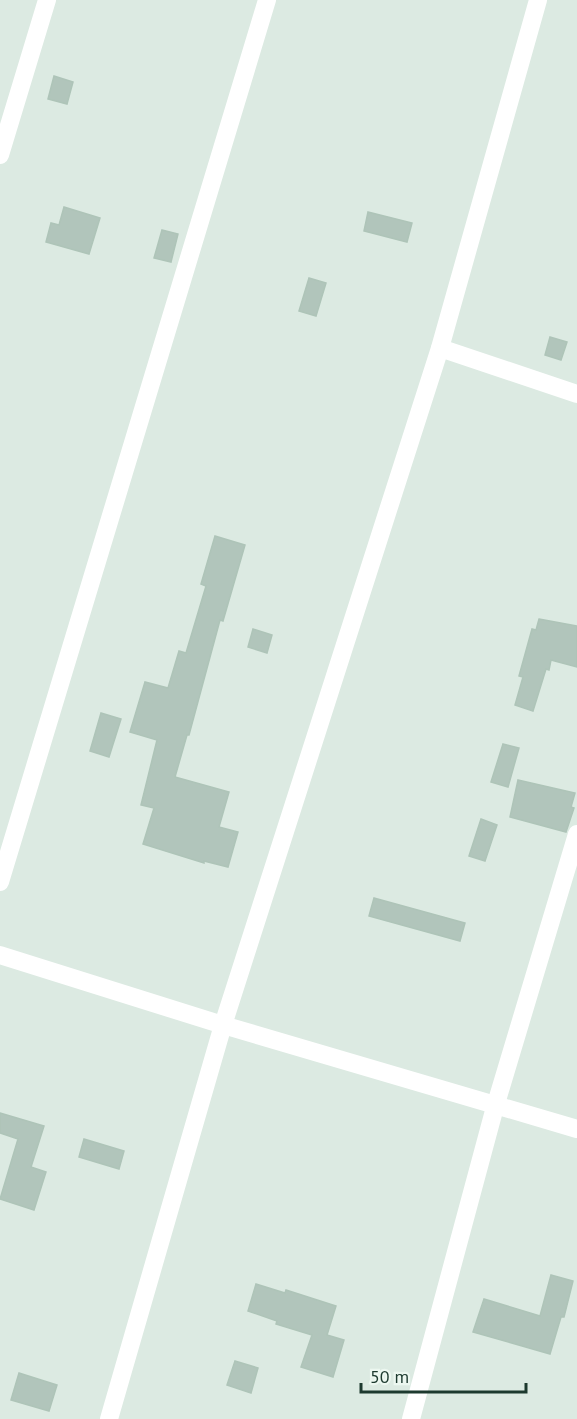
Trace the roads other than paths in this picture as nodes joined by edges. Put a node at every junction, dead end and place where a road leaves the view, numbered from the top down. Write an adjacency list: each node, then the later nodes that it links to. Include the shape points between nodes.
1 (47, 0): 4 (street)
2 (267, 0): 8 (street)
3 (538, 0): 5 (street)
4 (0, 155)
5 (441, 348): 6 (street); 10 (street)
6 (577, 394)
7 (577, 834): 11 (street)
8 (0, 882)
9 (0, 955): 10 (street)
10 (223, 1025): 11 (street); 13 (street)
11 (495, 1107): 12 (street); 14 (street)
12 (577, 1129)
13 (109, 1419)
14 (411, 1419)

